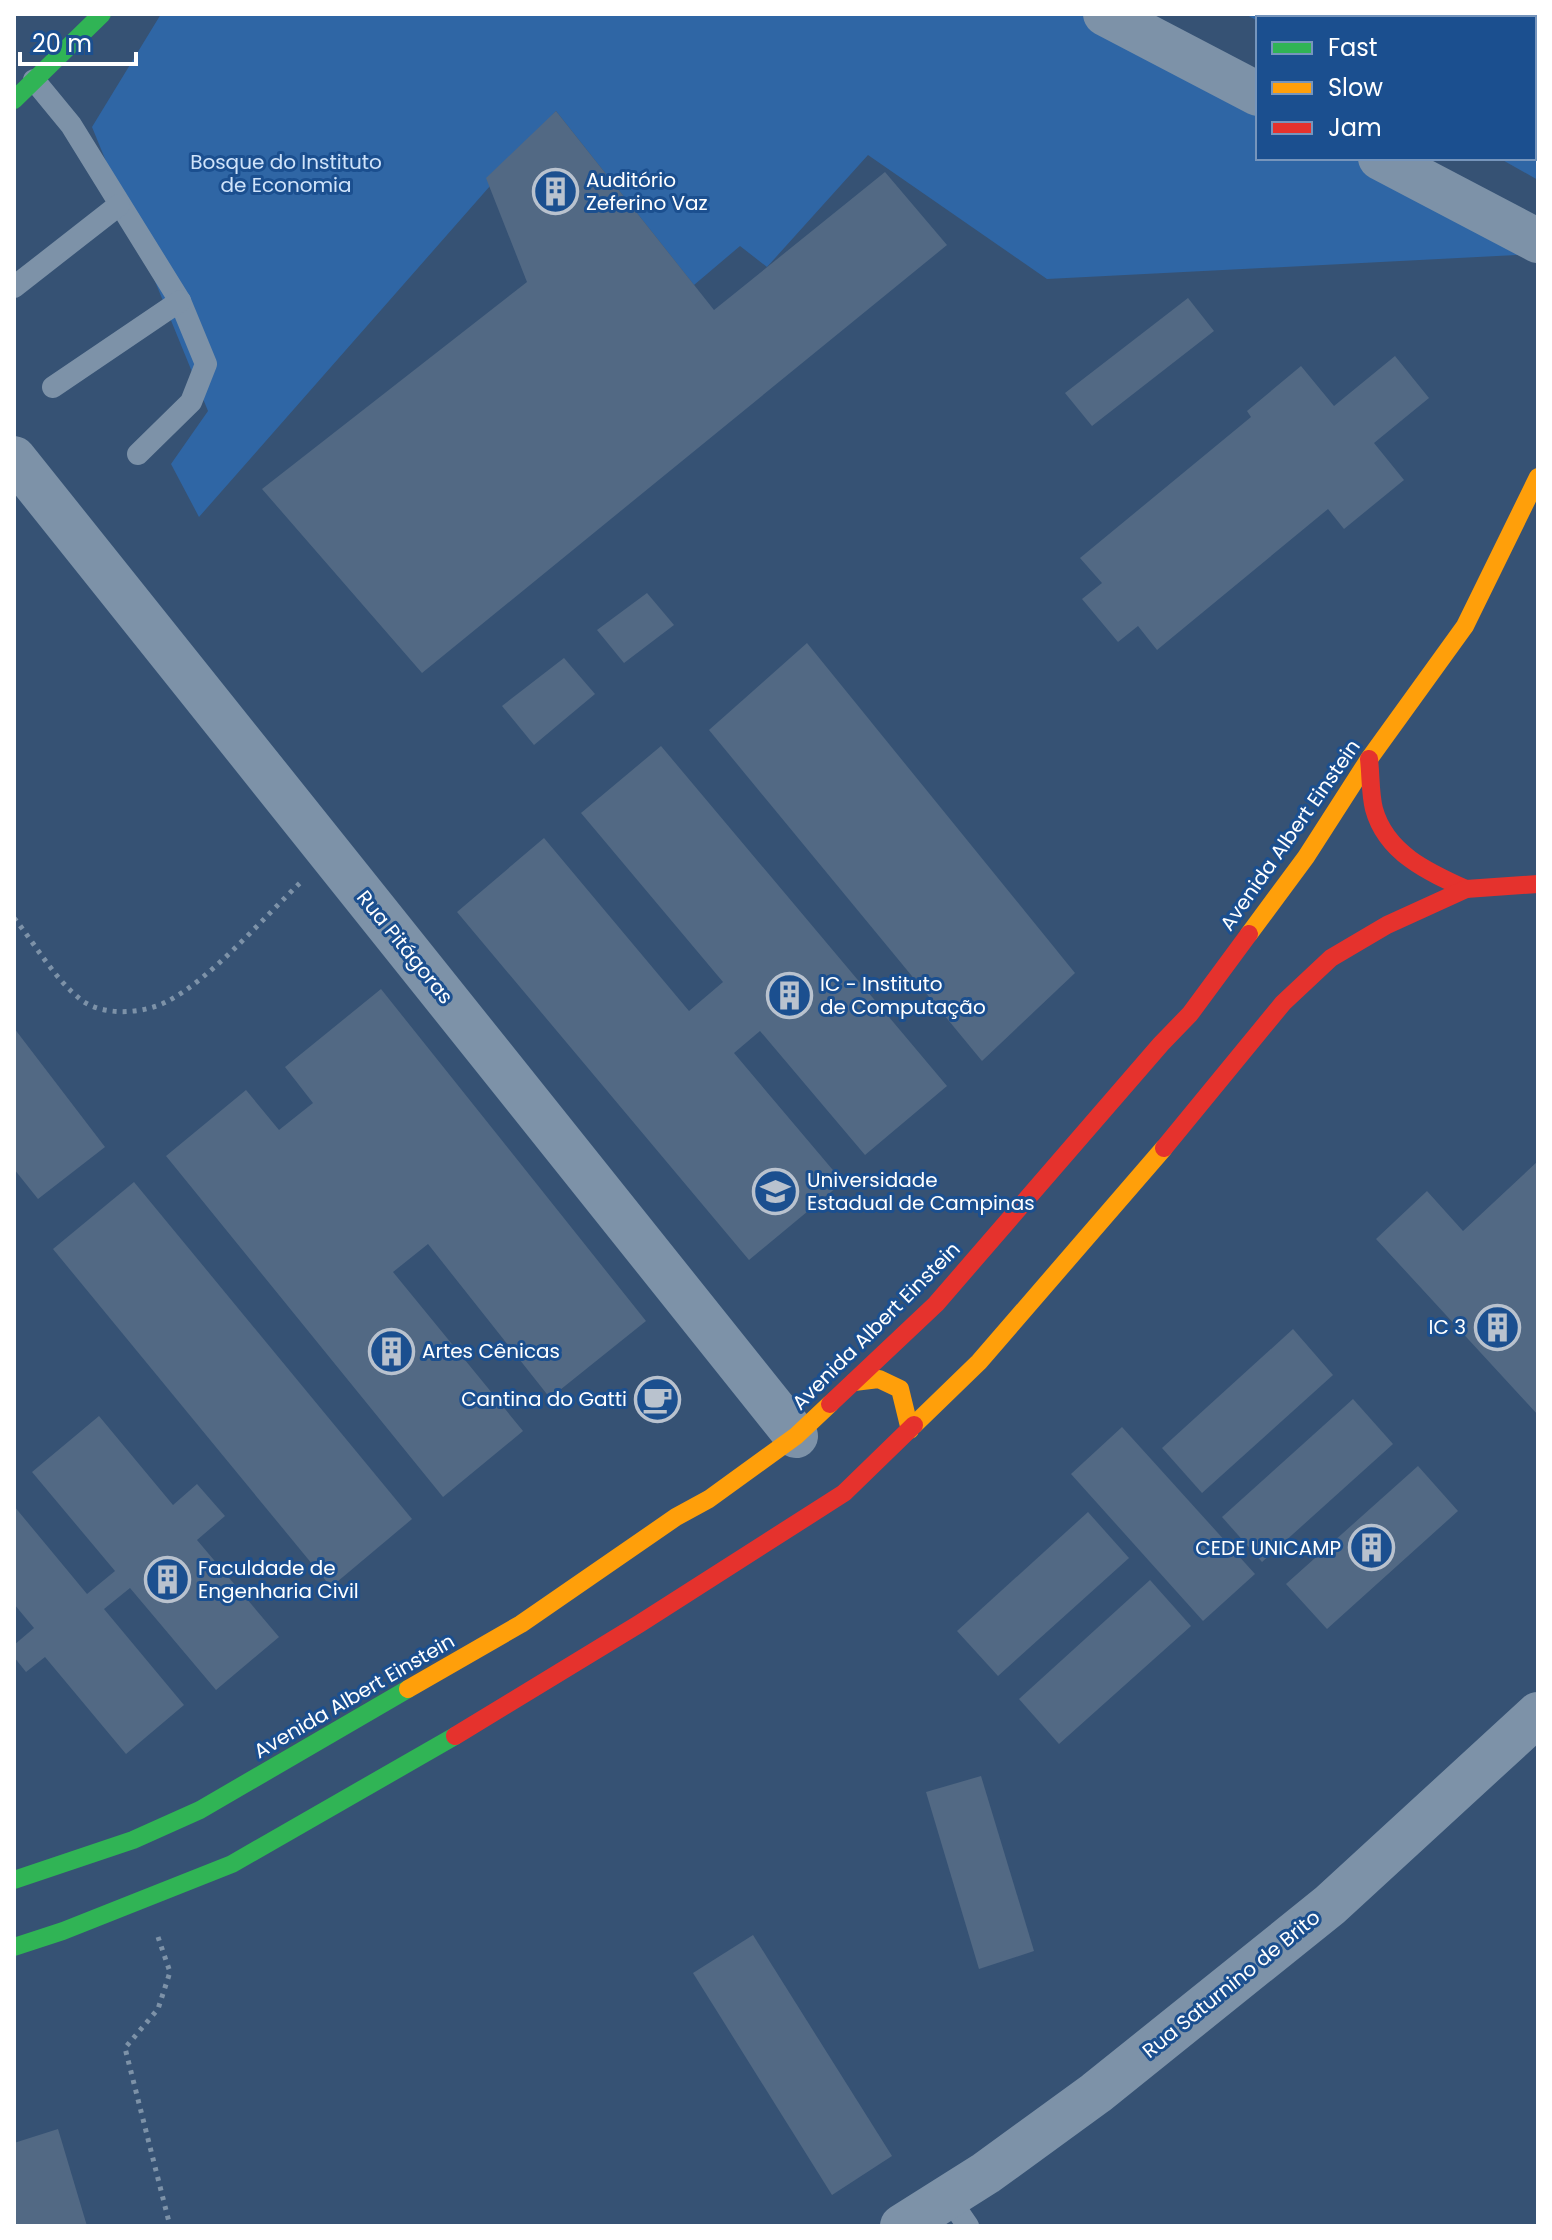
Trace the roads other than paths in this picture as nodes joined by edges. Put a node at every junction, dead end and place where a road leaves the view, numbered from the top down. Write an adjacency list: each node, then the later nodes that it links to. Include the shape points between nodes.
1 (102, 14): 3 (street)
2 (1105, 14): 4 (street)
3 (34, 80): 5 (street); 7 (lane, via 71,125)
4 (1256, 93)
5 (14, 100)
6 (1384, 160): 8 (street)
7 (119, 205): 9 (lane); 10 (lane)
8 (1538, 241)
9 (14, 287)
10 (180, 301): 11 (lane); 12 (lane, via 206,364 191,402)
11 (53, 387)
12 (138, 454)
13 (14, 458): 24 (street, Rua Pitágoras)
14 (1536, 488): 15 (street, Avenida Albert Einstein, via 1465,626)
15 (1369, 759): 17 (street, via 1376,815 1391,843 1420,869); 18 (street, Avenida Albert Einstein, via 1306,857)
16 (1538, 884): 17 (street)
17 (1466, 889): 21 (street, via 1331,958 1283,1003)
18 (1190, 1014): 19 (street); 22 (street, Avenida Albert Einstein, via 936,1304)
19 (1210, 1014)
20 (1232, 1033): 21 (street)
21 (1236, 1063): 23 (street, via 979,1362)
22 (854, 1382): 23 (street, via 879,1379 900,1389); 24 (street, Avenida Albert Einstein)
23 (910, 1430): 28 (street, via 844,1493)
24 (796, 1436): 25 (street, Avenida Albert Einstein)
25 (709, 1499): 26 (street); 30 (street, Avenida Albert Einstein, via 521,1624 200,1810 133,1840)
26 (711, 1519)
27 (726, 1543): 28 (street)
28 (759, 1547): 31 (street, via 398,1771 232,1864)
29 (1538, 1714): 32 (street, Rua Saturnino de Brito, via 1330,1905 1096,2093 986,2173)
30 (14, 1880)
31 (14, 1947)
32 (958, 2212): 33 (street, Rua Saturnino de Brito)
33 (902, 2226)

